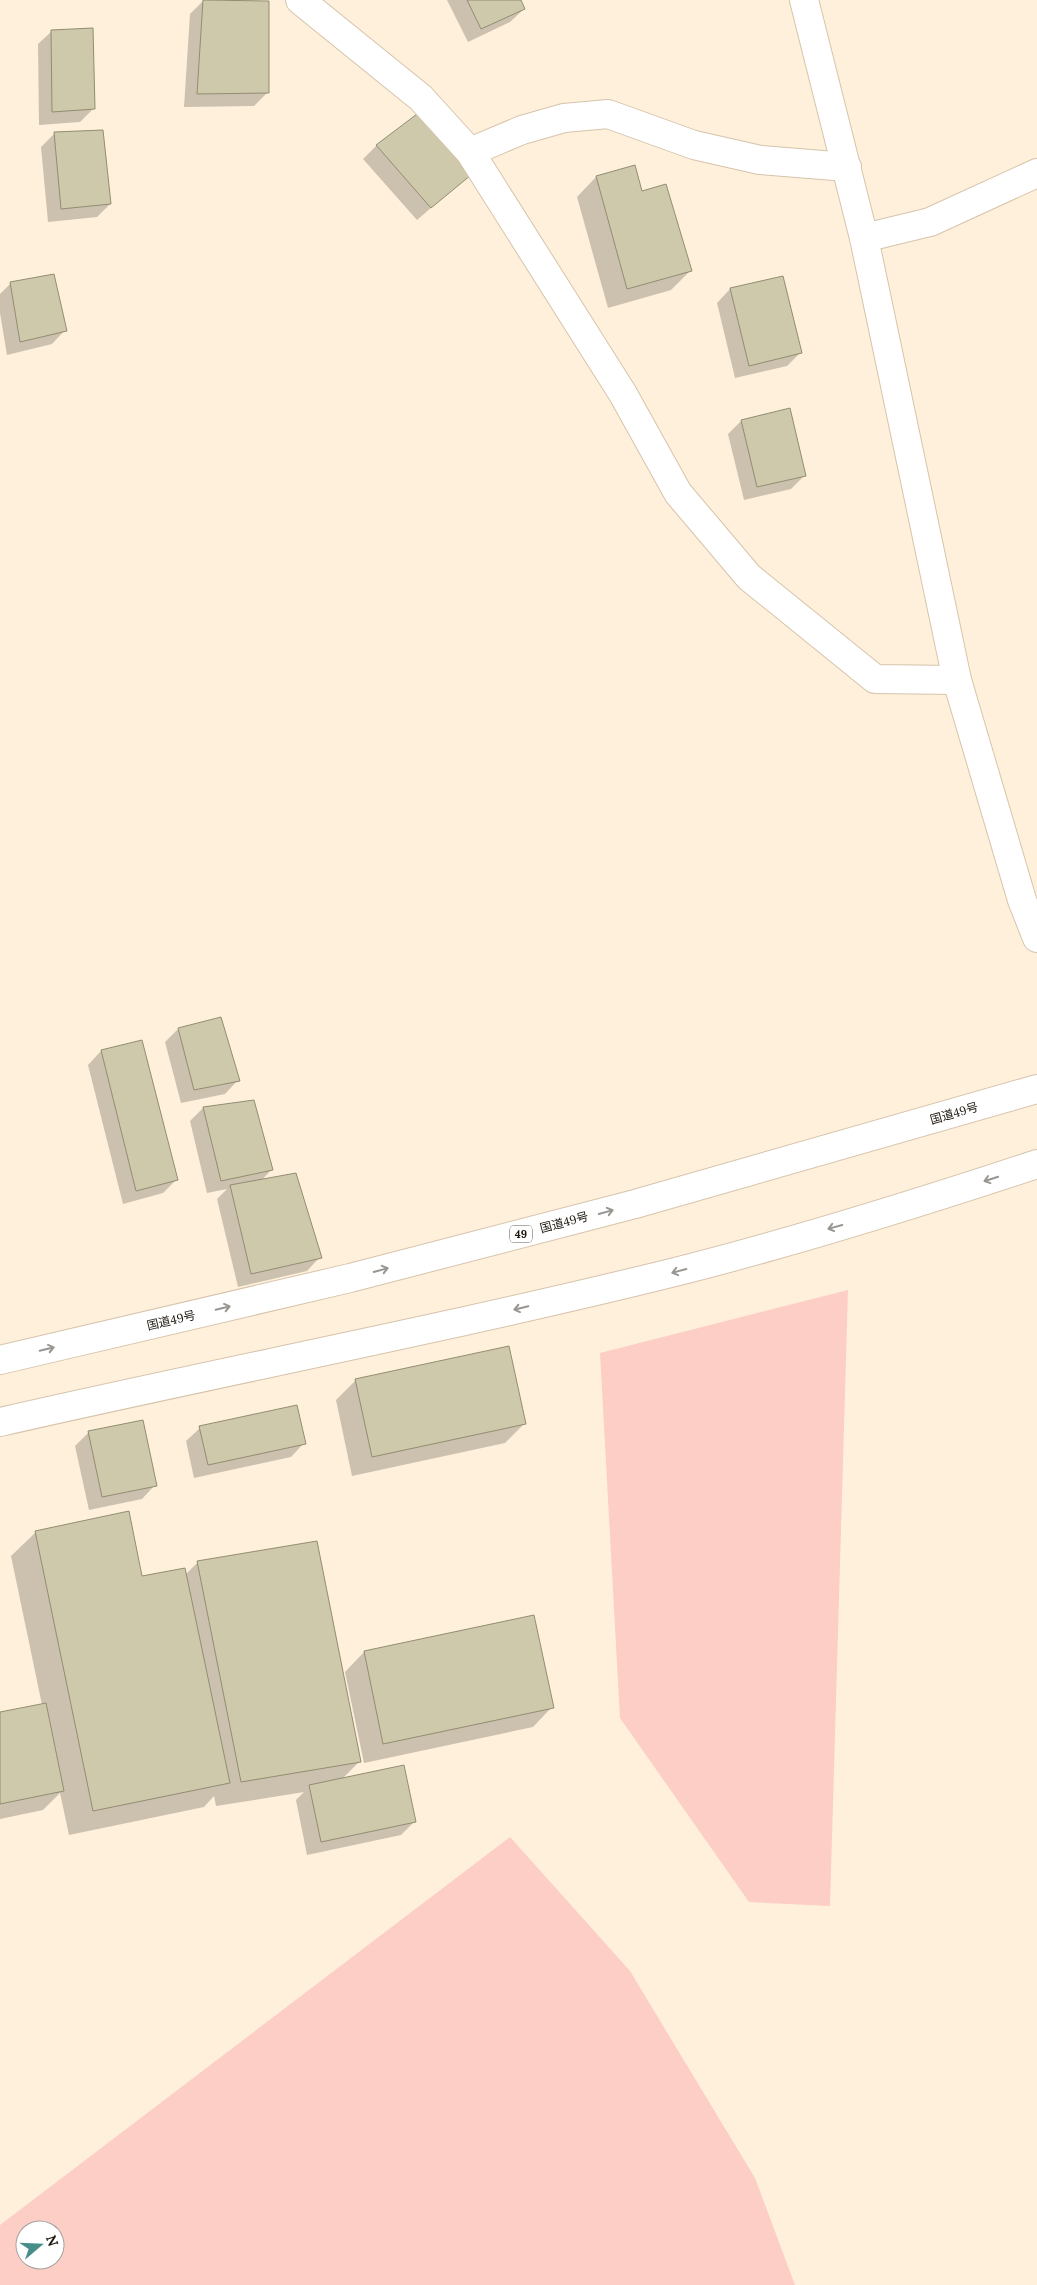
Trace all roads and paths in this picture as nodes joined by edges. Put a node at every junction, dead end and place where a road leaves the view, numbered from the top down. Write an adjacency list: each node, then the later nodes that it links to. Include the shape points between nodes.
1 (300, 0): 3 (main road, via 421,98)
2 (804, 0): 4 (main road)
3 (470, 152): 4 (main road, via 522,130 564,118 608,114 694,145 760,160); 7 (main road, via 623,394 678,493 749,577 875,678)
4 (847, 166): 6 (main road)
5 (1037, 173): 6 (main road, via 930,222)
6 (864, 238): 7 (main road)
7 (958, 680): 8 (main road)
8 (1030, 899): 9 (main road)
9 (1037, 938)
10 (1037, 1089): 12 (main road, 国道49号 / 49, one-way to 10, via 350,1278 635,1204)
11 (1037, 1164): 13 (main road, one-way to 13, via 871,1217 673,1272)
12 (0, 1360)
13 (0, 1422)

